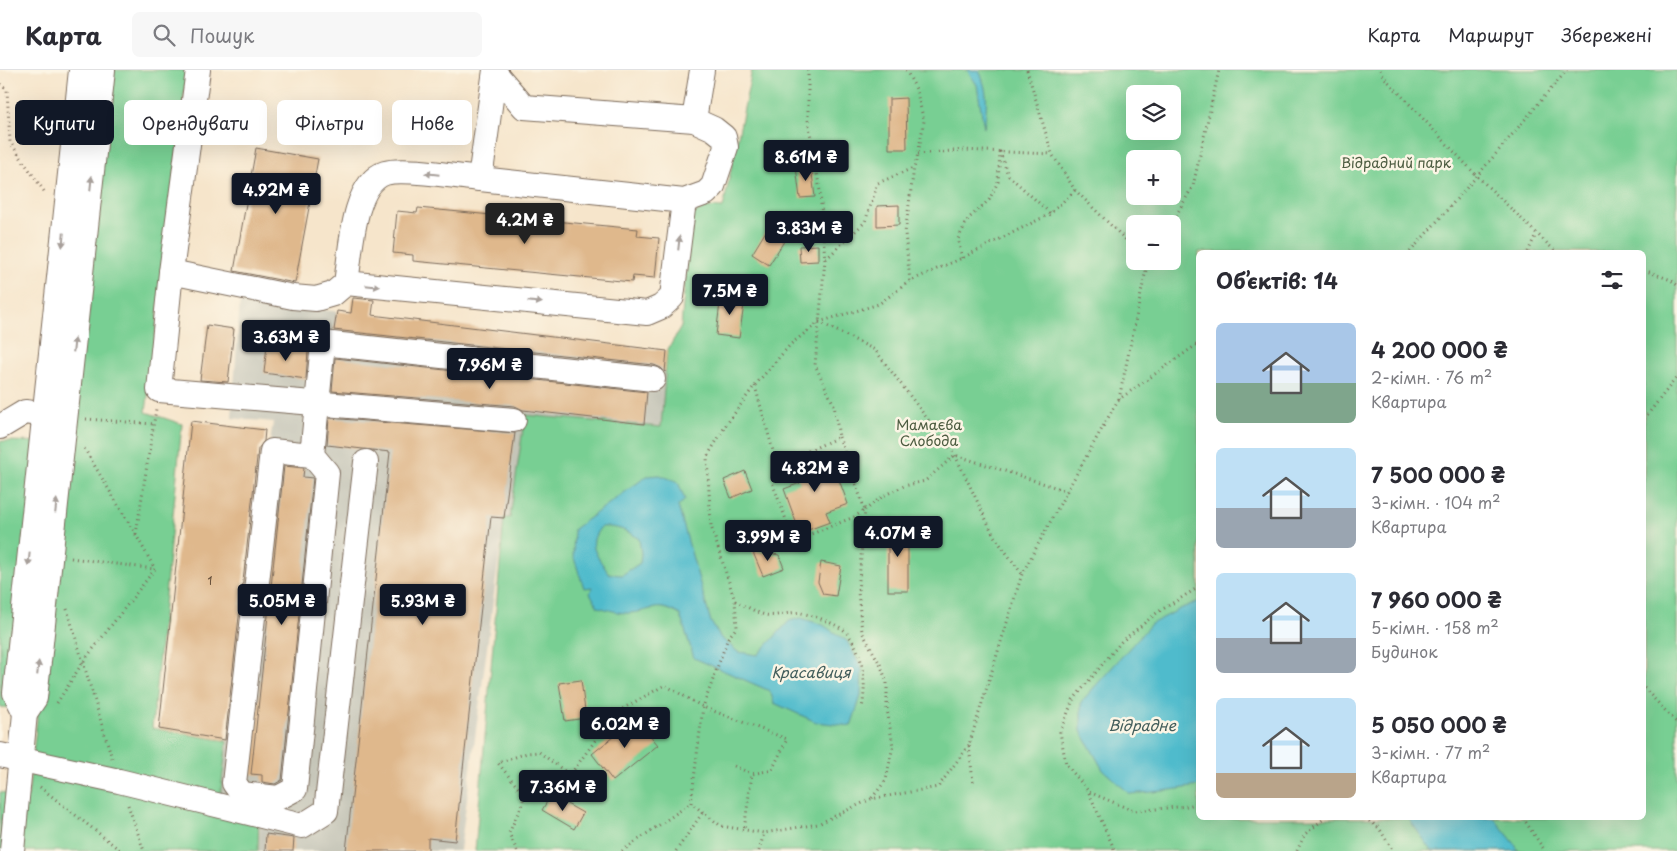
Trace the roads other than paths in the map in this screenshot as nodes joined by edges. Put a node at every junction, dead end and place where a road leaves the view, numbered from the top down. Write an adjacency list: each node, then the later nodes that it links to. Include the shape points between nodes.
1 (81, 70): 13 (lane, one-way to 13, via 65,221)
2 (104, 70): 13 (lane, one-way to 2)
3 (198, 70): 9 (lane)
4 (702, 70): 6 (lane)
5 (495, 72): 6 (lane, via 524,107); 7 (lane)
6 (694, 120): 8 (lane, via 724,137 726,148 713,186 706,193)
7 (480, 179): 8 (lane); 10 (lane, one-way to 10, via 400,171 372,179 358,206)
8 (684, 201): 10 (lane, one-way to 8, via 647,313 662,308 672,297)
9 (171, 272): 10 (lane, via 293,298 316,299 333,294); 12 (lane, via 159,390)
10 (346, 283)
11 (653, 380): 12 (lane, via 323,343)
12 (318, 403): 14 (lane); 16 (lane)
13 (55, 416): 15 (lane, via 25,412); 18 (lane, one-way to 13, via 35,698 51,556); 18 (lane, one-way to 18, via 15,694)
14 (514, 420)
15 (0, 426)
16 (312, 455): 16 (lane, via 327,473 295,789 278,798 242,794 234,783 272,451)
17 (366, 462): 19 (lane, via 326,811 302,826)
18 (25, 714): 19 (lane)
19 (10, 757): 20 (lane)
20 (12, 851)

